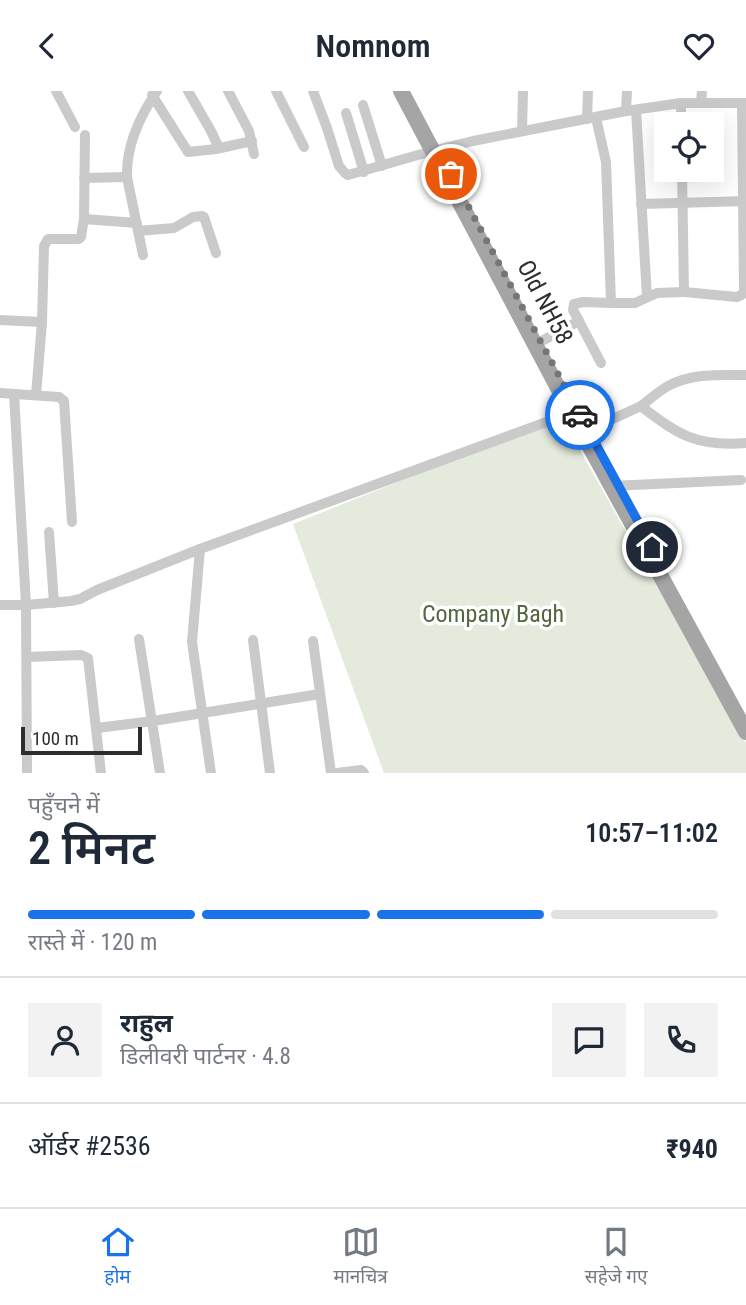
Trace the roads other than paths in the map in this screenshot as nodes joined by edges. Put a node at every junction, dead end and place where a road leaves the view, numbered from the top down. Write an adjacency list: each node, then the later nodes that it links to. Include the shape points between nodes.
1 (56, 91): 20 (street)
2 (188, 91): 25 (street)
3 (228, 91): 23 (street)
4 (276, 91): 24 (street)
5 (313, 91): 29 (street, via 339,166 348,175)
6 (401, 91): 26 (main road, Old NH58)
7 (408, 91): 26 (main road, Old NH58)
8 (523, 91): 21 (street)
9 (588, 91): 19 (street)
10 (627, 91): 16 (street)
11 (153, 93): 25 (street, via 188,152); 30 (street, via 134,133)
12 (702, 96): 13 (street); 14 (street)
13 (681, 103): 16 (street); 17 (street)
14 (744, 103): 33 (street)
15 (363, 105): 28 (street)
16 (631, 110): 19 (street); 35 (street)
17 (681, 112)
18 (346, 113): 29 (street)
19 (592, 118): 21 (street); 42 (street, via 606,162)
20 (75, 127)
21 (522, 131): 26 (street)
22 (85, 135): 31 (street)
23 (252, 141): 25 (street); 27 (street)
24 (304, 147)
25 (219, 148)
26 (435, 150): 28 (street); 46 (main road, Old NH58)
27 (254, 154)
28 (382, 166): 29 (street)
29 (364, 172)
30 (127, 177): 31 (street); 37 (street)
31 (84, 178): 36 (street)
32 (682, 182): 34 (street)
33 (745, 201): 34 (street); 40 (street, via 743,294)
34 (683, 203): 35 (street); 40 (street)
35 (641, 204): 41 (street)
36 (84, 219): 37 (street); 44 (street, via 79,239 46,241)
37 (137, 227): 38 (street, via 174,228 202,216); 39 (street)
38 (216, 253)
39 (143, 255)
40 (684, 292): 41 (street)
41 (647, 297): 42 (street, via 635,303)
42 (611, 303): 45 (street, via 574,304)
43 (0, 320): 44 (street)
44 (42, 321): 51 (street)
45 (579, 321): 46 (street); 47 (street)
46 (542, 348): 53 (main road, Old NH58); 54 (main road, Old NH58)
47 (601, 363)
48 (746, 375): 52 (street, via 687,378)
49 (0, 393): 50 (street)
50 (14, 394): 51 (street); 63 (street)
51 (36, 395): 58 (street, via 64,401)
52 (641, 406): 54 (street); 55 (street, via 695,440)
53 (571, 413): 54 (main road, Old NH58); 60 (street)
54 (585, 431): 57 (main road, Old NH58)
55 (746, 443)
56 (741, 480): 57 (street)
57 (615, 486): 71 (main road, Old NH58); 74 (main road, Old NH58)
58 (72, 522)
59 (49, 533): 61 (street)
60 (200, 549): 61 (street, via 80,599); 70 (street, via 192,642)
61 (54, 603): 63 (street)
62 (0, 605): 63 (street)
63 (26, 605): 67 (street)
64 (139, 639): 72 (street)
65 (253, 640): 69 (street)
66 (313, 641): 68 (street)
67 (27, 657): 73 (street, via 88,658); 75 (street)
68 (320, 694): 69 (street); 80 (street)
69 (261, 704): 70 (street); 79 (street)
70 (202, 713): 72 (street); 78 (street)
71 (746, 718)
72 (153, 721): 73 (street); 77 (street)
73 (97, 728): 76 (street)
74 (746, 732)
75 (27, 773)
76 (102, 773)
77 (160, 773)
78 (211, 773)
79 (270, 773)
80 (331, 773)
81 (337, 773): 82 (street)
82 (365, 773)

